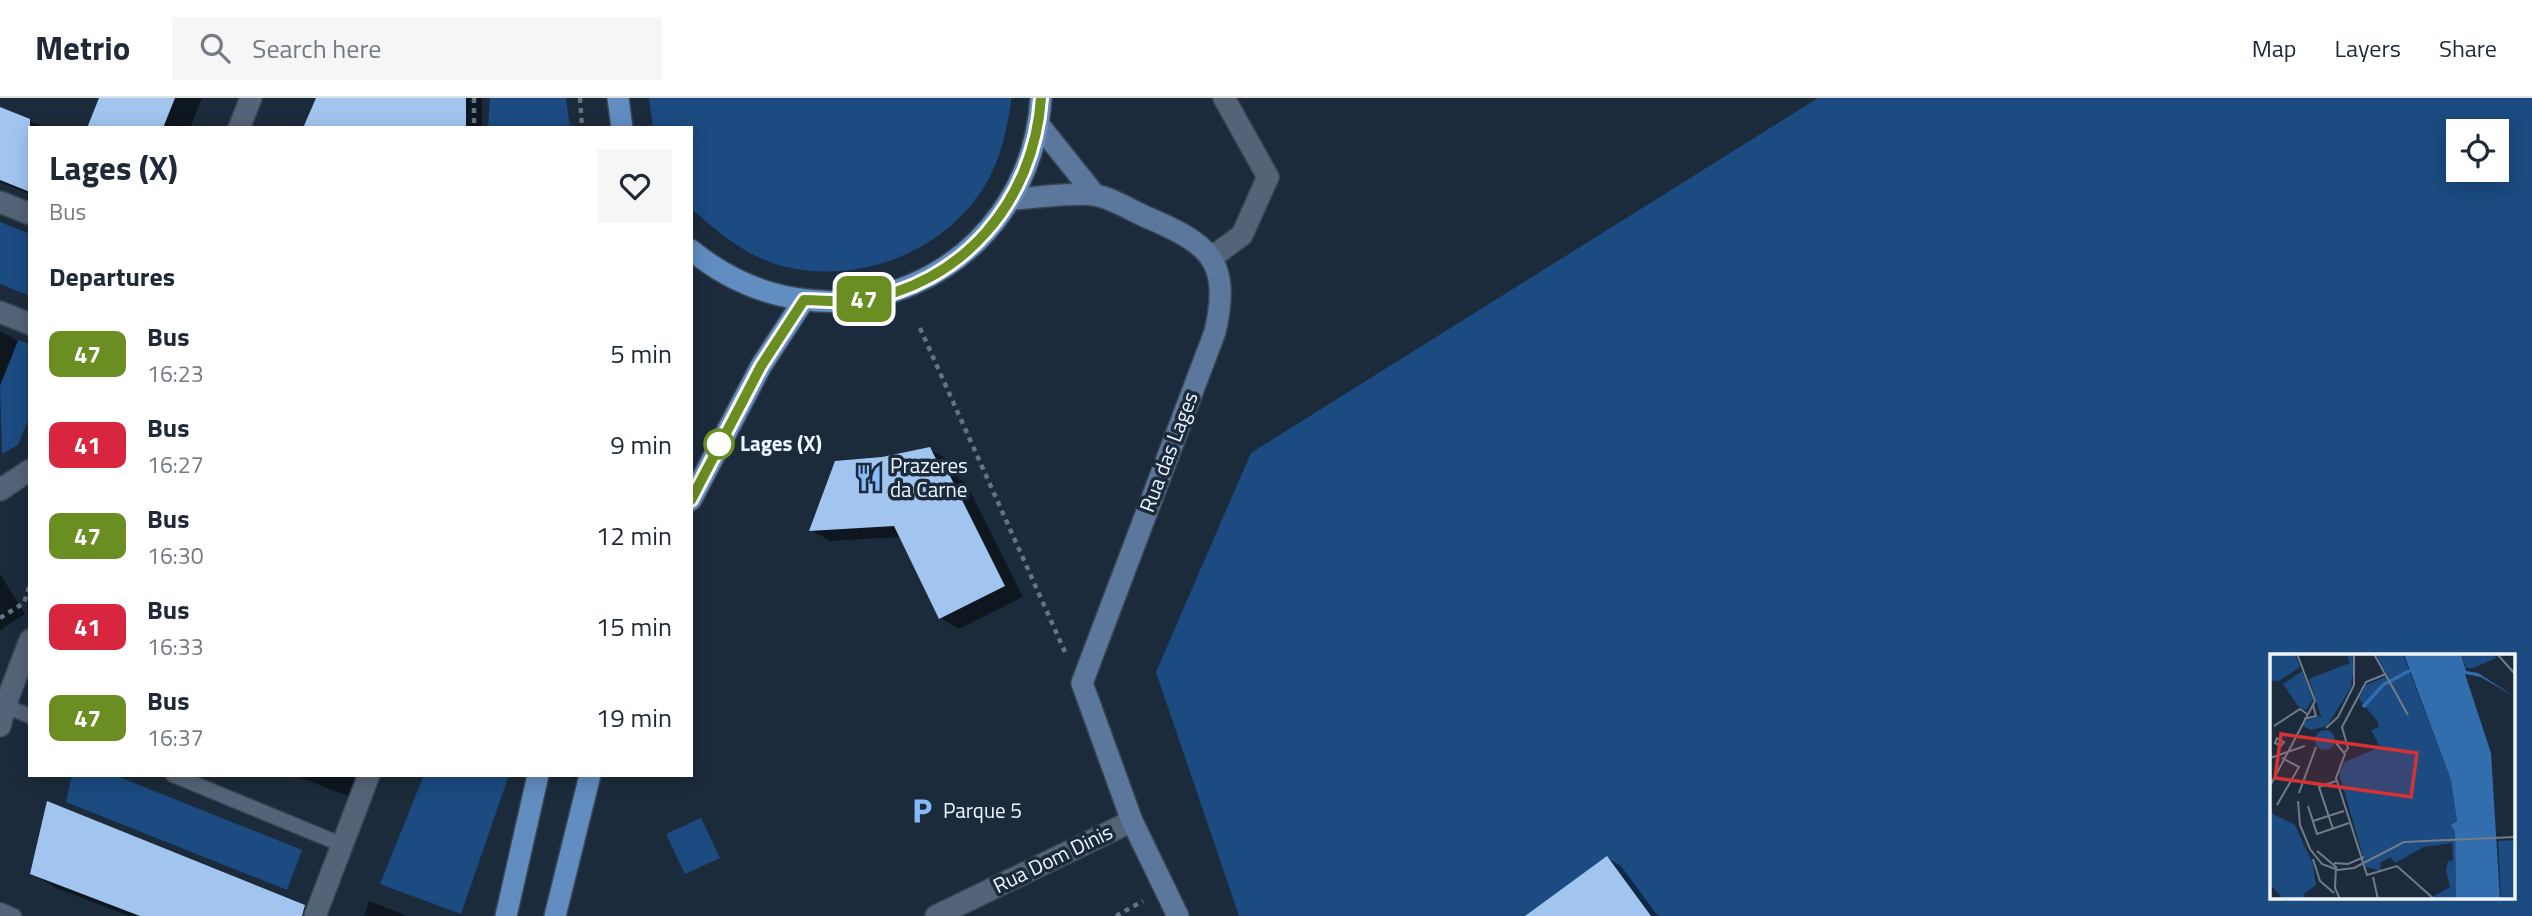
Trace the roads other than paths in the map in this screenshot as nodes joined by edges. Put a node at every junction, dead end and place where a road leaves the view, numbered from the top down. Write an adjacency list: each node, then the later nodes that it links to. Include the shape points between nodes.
1 (251, 98): 6 (street)
2 (618, 98): 7 (main road)
3 (1041, 98): 5 (main road)
4 (1224, 98): 13 (street, via 1268,177 1242,235)
5 (1039, 125): 8 (main road); 9 (main road, via 1029,163)
6 (240, 126)
7 (622, 126)
8 (1095, 195): 9 (main road); 13 (main road, via 1188,236)
9 (1012, 199): 14 (main road, via 985,236 949,265 908,287 857,301)
10 (0, 202): 11 (street)
11 (28, 213)
12 (693, 252): 14 (main road, via 738,282)
13 (1212, 258): 27 (main road, Rua das Lages, via 1221,294 1215,332 1082,683)
14 (804, 300): 19 (main road, via 761,366)
15 (0, 312): 16 (street)
16 (28, 323)
17 (28, 471): 18 (street)
18 (0, 490)
19 (693, 496)
20 (28, 645): 21 (street)
21 (2, 716): 22 (lane)
22 (28, 716)
23 (178, 777): 28 (lane)
24 (368, 777): 28 (street)
25 (538, 777): 32 (main road)
26 (590, 777): 33 (main road)
27 (1132, 821): 34 (street, Rua Dom Dinis); 35 (main road, Rua das Lages)
28 (343, 845): 31 (street)
29 (0, 910): 30 (lane)
30 (14, 916)
31 (315, 916)
32 (506, 916)
33 (555, 916)
34 (936, 916)
35 (1178, 916)

